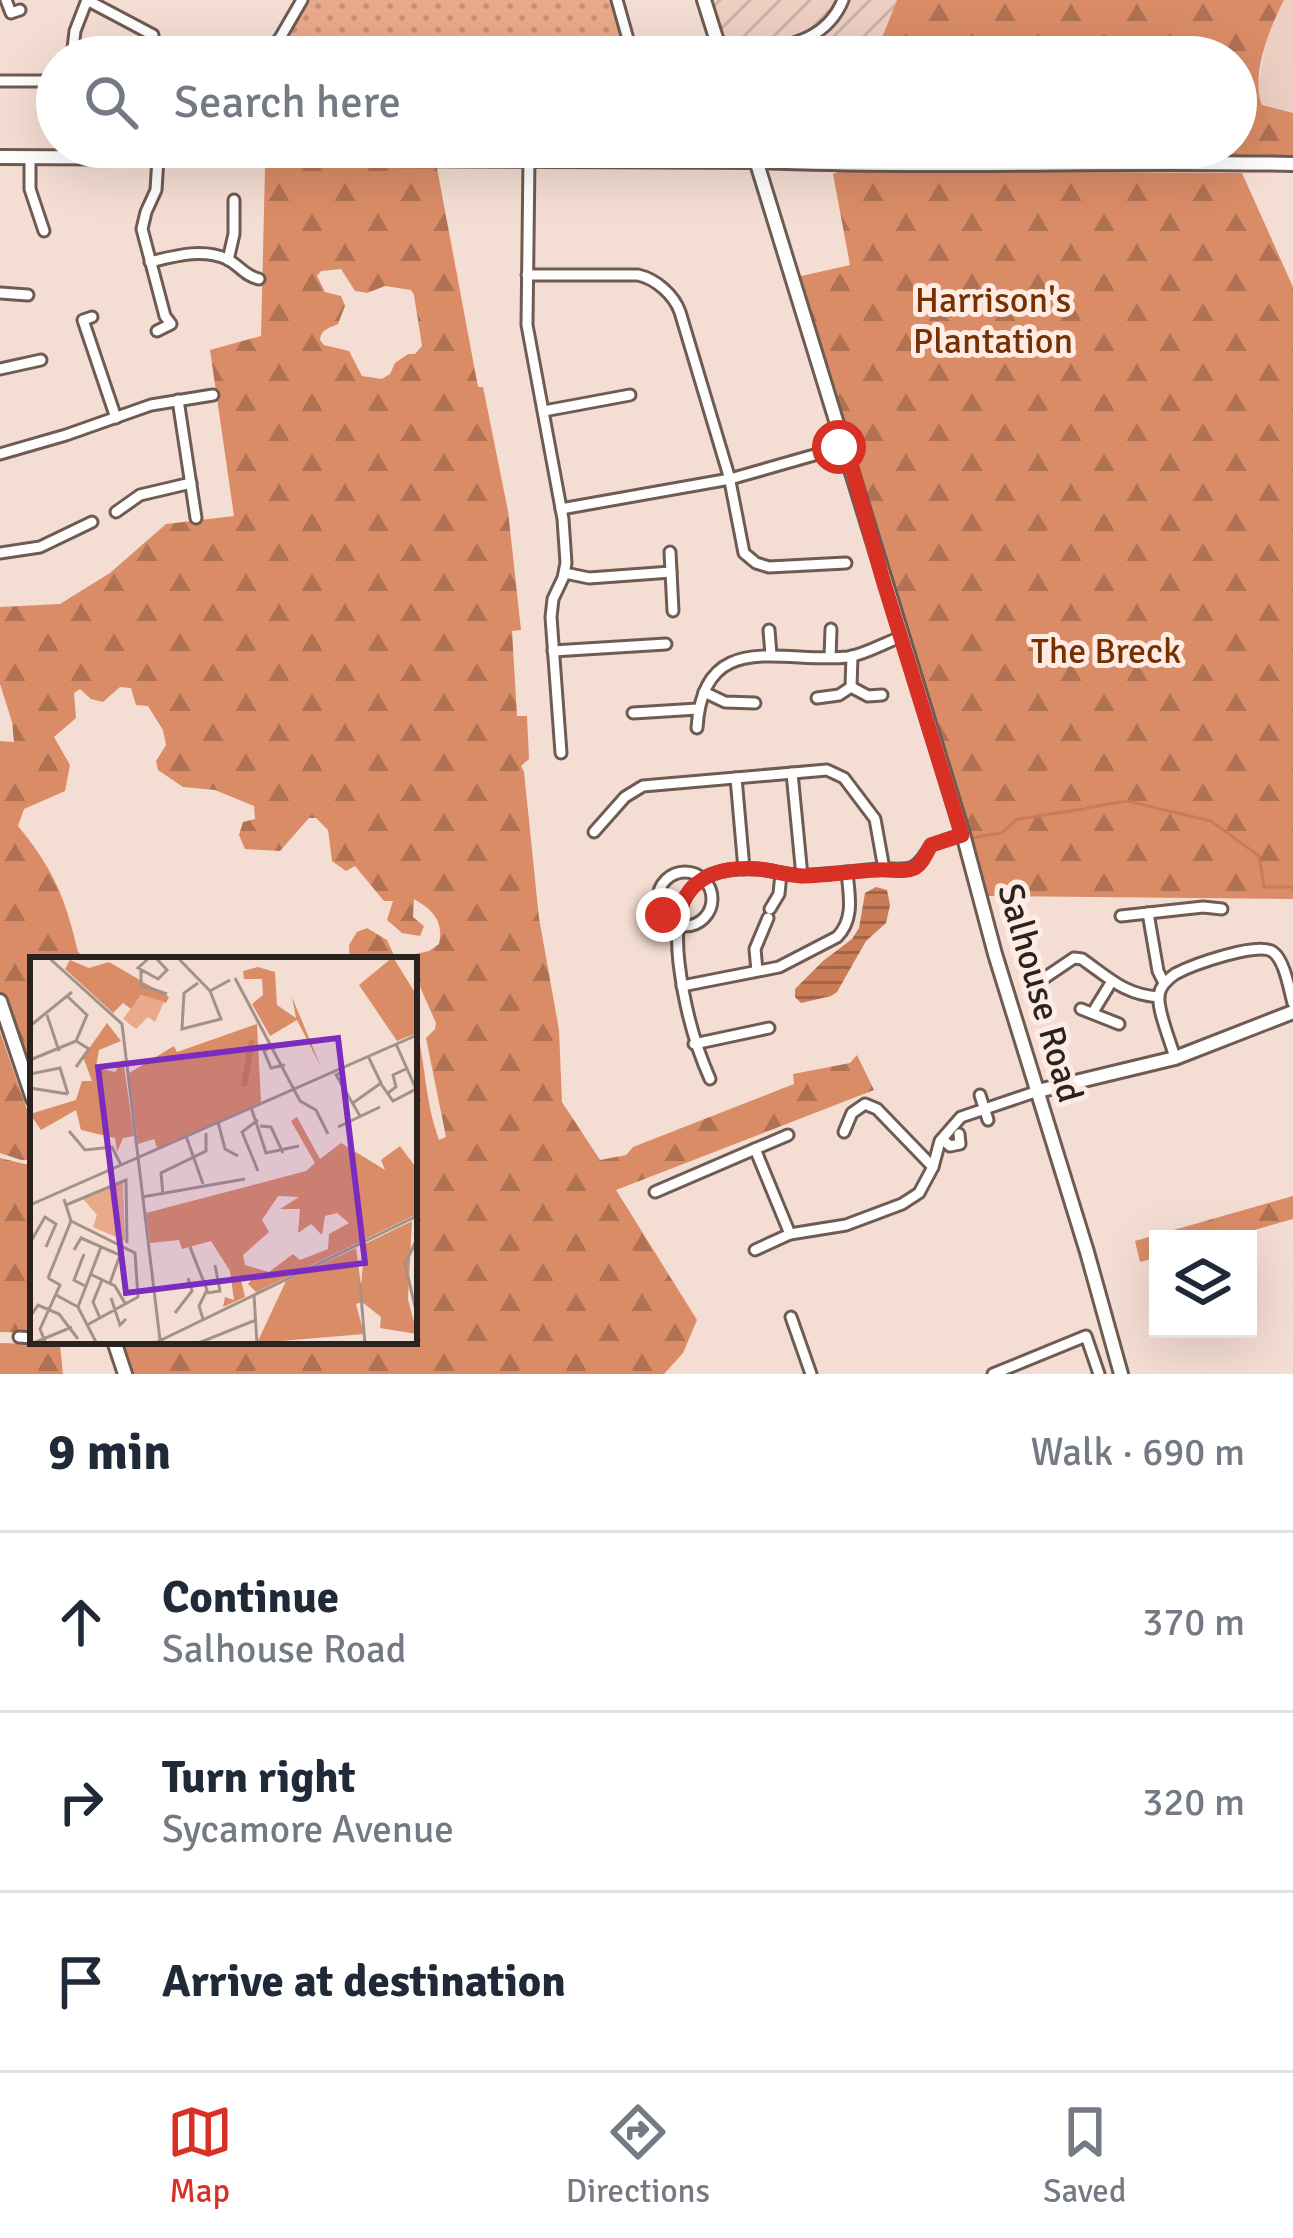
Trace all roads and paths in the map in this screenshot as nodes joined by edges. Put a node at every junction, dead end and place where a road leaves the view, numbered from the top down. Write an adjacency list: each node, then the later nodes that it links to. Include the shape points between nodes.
1 (6, 0): 6 (street)
2 (302, 0): 9 (street)
3 (617, 0): 10 (street)
4 (704, 0): 11 (street)
5 (843, 0): 12 (street)
6 (11, 14)
7 (153, 35): 8 (street, via 87,0)
8 (75, 36)
9 (281, 36)
10 (627, 36)
11 (715, 36)
12 (813, 36)
13 (0, 81): 14 (street)
14 (36, 81)
15 (36, 156): 17 (street)
16 (0, 157): 17 (street)
17 (30, 157): 24 (street, via 30,189)
18 (1257, 164): 19 (street)
19 (1293, 164)
20 (157, 168): 26 (street, via 142,221)
21 (529, 168): 27 (street)
22 (758, 168): 40 (street, Salhouse Road)
23 (234, 200): 25 (street)
24 (46, 224)
25 (228, 260): 26 (street, via 197,253); 28 (street, via 254,277)
26 (150, 262): 32 (street, via 165,316 176,320)
27 (527, 275): 38 (street, via 527,325); 42 (street, via 638,275 674,299)
28 (244, 289)
29 (22, 292): 30 (street)
30 (0, 293)
31 (83, 320): 39 (street)
32 (157, 332)
33 (34, 358): 34 (street)
34 (0, 369)
35 (213, 395): 37 (street)
36 (630, 395): 38 (street)
37 (178, 400): 39 (street); 43 (street)
38 (544, 411): 44 (street)
39 (116, 418): 41 (street)
40 (846, 446): 42 (street); 56 (street, Salhouse Road)
41 (0, 454)
42 (730, 478): 44 (street); 50 (street, via 748,558 769,567)
43 (191, 483): 45 (street, via 140,495); 46 (street)
44 (561, 509): 52 (street)
45 (116, 512)
46 (196, 518)
47 (92, 522): 49 (street, via 40,547)
48 (670, 552): 51 (street)
49 (0, 554)
50 (838, 560)
51 (671, 572): 52 (street); 53 (street)
52 (565, 573): 58 (street, via 551,608)
53 (674, 611)
54 (770, 629): 59 (street)
55 (831, 629): 60 (street)
56 (901, 637): 61 (street); 72 (street, Salhouse Road)
57 (666, 644): 58 (street)
58 (553, 651): 68 (street)
59 (771, 655): 60 (street); 63 (street, via 731,664)
60 (830, 656): 61 (street)
61 (852, 656): 62 (street)
62 (851, 687): 64 (street); 65 (street)
63 (704, 692): 66 (street); 67 (street, via 700,718)
64 (882, 695)
65 (817, 698)
66 (754, 703)
67 (633, 713)
68 (564, 746)
69 (793, 773): 70 (street); 74 (street, via 827,770 844,778 878,825); 77 (street)
70 (736, 778): 71 (street, via 637,788); 73 (street)
71 (594, 832)
72 (962, 835): 74 (street, via 931,845 910,870); 99 (street, Salhouse Road)
73 (744, 869): 76 (street); 78 (street)
74 (884, 869): 75 (street)
75 (847, 872): 77 (street); 83 (street, via 843,931)
76 (782, 873): 77 (street); 83 (street, via 755,949)
77 (802, 876)
78 (703, 878): 82 (street, via 682,899); 82 (street, via 712,893 707,915); 82 (street, via 683,872 661,886 660,910)
79 (1222, 909): 80 (street)
80 (1148, 913): 81 (street); 85 (street)
81 (1121, 916)
82 (677, 925): 86 (street)
83 (757, 971): 86 (street)
84 (1112, 981): 87 (street); 91 (street, via 1072,952 1027,981); 92 (street)
85 (1165, 983): 87 (street); 89 (street, via 1212,960 1271,950)
86 (682, 986): 95 (street)
87 (1159, 997): 96 (street)
88 (0, 1001): 98 (street)
89 (1293, 1008): 96 (street)
90 (1081, 1009): 92 (street)
91 (1047, 1010)
92 (1093, 1012): 93 (street)
93 (1119, 1024)
94 (769, 1028): 95 (street)
95 (694, 1044): 97 (street)
96 (1175, 1058): 99 (street)
97 (710, 1079)
98 (30, 1090)
99 (1038, 1091): 102 (street); 123 (street, Salhouse Road)
100 (980, 1095): 102 (street)
101 (946, 1108): 103 (street)
102 (986, 1114): 103 (street)
103 (957, 1121): 106 (street)
104 (844, 1132): 109 (street, via 852,1113 865,1104 877,1108)
105 (788, 1135): 107 (street)
106 (942, 1138): 108 (street, via 950,1146 959,1139); 109 (street)
107 (755, 1149): 110 (street); 111 (street)
108 (962, 1160)
109 (933, 1167): 111 (street, via 920,1193 902,1204)
110 (655, 1192)
111 (790, 1234): 112 (street)
112 (755, 1250)
113 (791, 1316): 119 (street)
114 (19, 1337): 115 (street)
115 (30, 1337)
116 (115, 1344): 118 (street)
117 (1024, 1361): 120 (street); 121 (street); 122 (street, via 1087,1336)
118 (125, 1374)
119 (811, 1374)
120 (993, 1374)
121 (1029, 1374)
122 (1099, 1374)
123 (1121, 1374)

